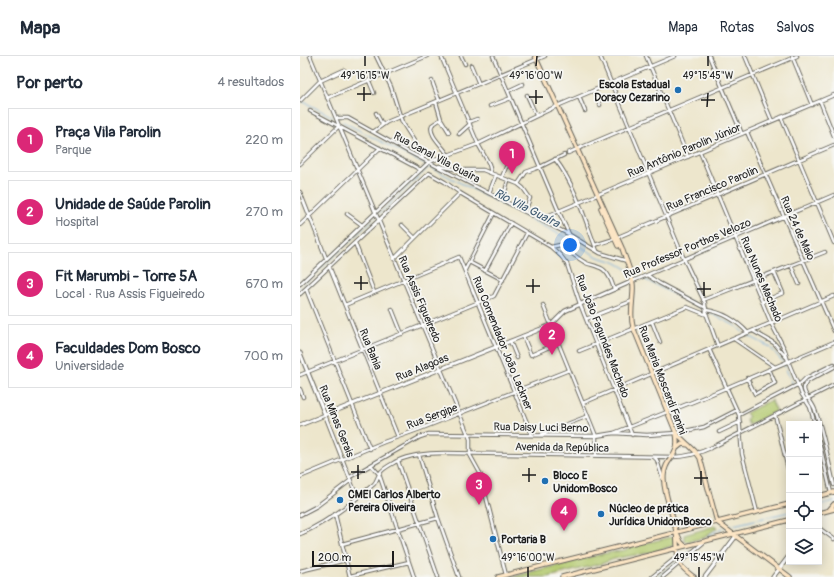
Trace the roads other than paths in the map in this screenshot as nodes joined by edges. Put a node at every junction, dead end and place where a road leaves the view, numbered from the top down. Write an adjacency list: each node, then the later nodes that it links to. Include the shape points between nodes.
1 (310, 56): 23 (street, Rua Assis Figueiredo)
2 (376, 56): 20 (street)
3 (427, 56): 20 (street)
4 (442, 56): 33 (street)
5 (462, 56): 16 (street)
6 (493, 56): 21 (street)
7 (545, 56): 15 (street)
8 (600, 56): 26 (street)
9 (646, 56): 18 (street)
10 (675, 56): 18 (street)
11 (709, 56): 29 (street)
12 (745, 56): 22 (street)
13 (797, 56): 14 (street)
14 (792, 57): 22 (street); 42 (street)
15 (536, 58): 21 (street); 45 (main road, Rua Maria Moscardi Fanini)
16 (465, 64)
17 (471, 65): 27 (street)
18 (651, 66): 26 (street); 46 (street)
19 (344, 70): 23 (street)
20 (384, 74): 24 (street); 51 (street, via 391,87)
21 (501, 74): 27 (street); 31 (street)
22 (752, 75): 29 (street); 57 (street)
23 (320, 81): 37 (street, Rua Assis Figueiredo); 39 (street)
24 (368, 81): 32 (street); 37 (street)
25 (432, 81): 40 (street)
26 (611, 83): 30 (street); 61 (street)
27 (479, 84): 33 (street)
28 (523, 84): 31 (street)
29 (723, 87): 46 (street); 66 (street)
30 (594, 90): 36 (street); 43 (street)
31 (508, 91): 38 (street)
32 (374, 93)
33 (457, 93): 40 (street); 58 (street)
34 (527, 95): 50 (street)
35 (834, 95): 41 (street, Rua Antônio Parolin Júnior)
36 (579, 97): 45 (street); 48 (street)
37 (327, 98): 53 (street, Rua Assis Figueiredo)
38 (511, 98): 44 (street); 56 (street)
39 (301, 100)
40 (438, 101): 51 (street); 54 (street)
41 (820, 101): 42 (street, Rua Antônio Parolin Júnior); 67 (street)
42 (812, 104): 52 (street, Rua Antônio Parolin Júnior)
43 (600, 105)
44 (490, 106)
45 (557, 106): 50 (street); 71 (main road, Rua Maria Moscardi Fanini)
46 (669, 110): 61 (street); 76 (street)
47 (310, 111): 60 (street, Rua Canal Vila Guaíra)
48 (585, 111)
49 (376, 113): 59 (street)
50 (536, 115): 56 (street)
51 (400, 117): 59 (street); 77 (street)
52 (781, 117): 57 (street, Rua Antônio Parolin Júnior); 79 (street)
53 (336, 118): 60 (street, Rua Assis Figueiredo); 62 (street, Rua Canal Vila Guaíra, via 348,118)
54 (441, 119): 63 (street); 74 (street, via 434,123 431,129)
55 (477, 119): 58 (street)
56 (521, 122): 68 (street); 84 (street)
57 (772, 122): 64 (street, Rua Antônio Parolin Júnior)
58 (469, 123): 65 (street); 68 (street)
59 (382, 124): 62 (street)
60 (339, 126): 70 (street, Rua Canal Vila Guaíra); 81 (street); 85 (street, Rua Assis Figueiredo)
61 (629, 127): 71 (street); 88 (street)
62 (373, 132): 77 (street, Rua Canal Vila Guaíra)
63 (448, 132)
64 (747, 132): 66 (street, Rua Antônio Parolin Júnior); 89 (street, Rua 24 de Maio)
65 (459, 134)
66 (742, 134): 72 (street, Rua Antônio Parolin Júnior)
67 (834, 136)
68 (478, 144): 74 (street); 87 (street)
69 (834, 144): 79 (street, Rua Francisco Parolin)
70 (380, 148): 85 (street); 86 (street, Rua Canal Vila Guaíra)
71 (576, 149): 73 (street); 99 (main road, Rua Maria Moscardi Fanini)
72 (700, 152): 76 (street, Rua Antônio Parolin Júnior); 97 (street, Rua Nunes Machado)
73 (568, 153)
74 (448, 155): 80 (street)
75 (564, 155): 78 (street)
76 (688, 157): 88 (street, Rua Antônio Parolin Júnior)
77 (423, 158): 80 (street, Rua Canal Vila Guaíra)
78 (555, 159): 84 (street); 102 (street, via 568,177)
79 (799, 160): 89 (street, Rua Francisco Parolin); 101 (street)
80 (428, 163): 83 (street, Rua Canal Vila Guaíra); 86 (street)
81 (300, 164)
82 (510, 164): 91 (street)
83 (436, 165): 87 (street, via 460,170 478,169); 96 (street, Rua Canal Vila Guaíra)
84 (540, 167): 93 (street, via 525,173); 104 (street)
85 (357, 170): 105 (street, Rua Assis Figueiredo); 108 (street)
86 (420, 170): 105 (street)
87 (491, 173): 90 (street)
88 (649, 174): 99 (street, Rua Antônio Parolin Júnior); 109 (street)
89 (766, 174): 97 (street, Rua Francisco Parolin); 110 (street, Rua 24 de Maio)
90 (496, 175): 91 (street); 96 (street)
91 (502, 177): 92 (street)
92 (508, 180): 93 (street); 100 (street)
93 (518, 184): 103 (street, via 530,198)
94 (300, 192): 108 (street)
95 (460, 193): 106 (street, Rua Canal Vila Guaíra); 112 (street, Rua Canal Vila Guaíra, via 429,173); 120 (street)
96 (489, 193): 100 (street, Rua Canal Vila Guaíra)
97 (717, 194): 109 (street, Rua Francisco Parolin); 119 (street, Rua Nunes Machado)
98 (834, 195): 101 (street, Rua Professor Porthos Velozo)
99 (597, 196): 102 (street, Rua Antônio Parolin Júnior); 121 (main road, Rua Maria Moscardi Fanini)
100 (503, 200): 103 (street, Rua Canal Vila Guaíra)
101 (816, 202): 110 (street, Rua Professor Porthos Velozo); 123 (street)
102 (580, 203): 104 (street, Rua Antônio Parolin Júnior); 124 (street)
103 (525, 212): 111 (street, Rua Canal Vila Guaíra)
104 (559, 212): 111 (street, Rua Antônio Parolin Júnior); 118 (street)
105 (375, 213): 112 (street, Rua Assis Figueiredo); 115 (street)
106 (494, 213): 113 (street, Rua Canal Vila Guaíra); 133 (street)
107 (347, 214): 115 (street)
108 (310, 216): 114 (street); 128 (street)
109 (667, 216): 121 (street, Rua Francisco Parolin); 130 (street)
110 (784, 216): 119 (street, Rua Professor Porthos Velozo); 132 (street, Rua 24 de Maio)
111 (540, 219): 118 (street, Rua Canal Vila Guaíra)
112 (378, 220): 122 (street); 129 (street, Rua Assis Figueiredo)
113 (511, 223): 117 (street, Rua Canal Vila Guaíra); 137 (street)
114 (300, 225)
115 (362, 225): 128 (street)
116 (402, 225): 120 (street)
117 (527, 233): 125 (street, Rua Canal Vila Guaíra); 141 (street)
118 (570, 234): 126 (street, Rua Canal Vila Guaíra)
119 (735, 237): 130 (street, Rua Professor Porthos Velozo); 142 (street, Rua Nunes Machado)
120 (415, 238): 129 (street)
121 (616, 238): 124 (street, Rua Francisco Parolin); 131 (main road, Rua Maria Moscardi Fanini)
122 (355, 243): 135 (street); 148 (street)
123 (834, 243)
124 (595, 245): 126 (street)
125 (551, 247): 147 (street, Rua Canal Vila Guaíra, via 560,245 586,263 600,267); 157 (street, Rua João Fagundes Machado, via 567,264)
126 (598, 251): 131 (street, Rua Canal Vila Guaíra)
127 (825, 252): 132 (street)
128 (326, 258): 144 (street)
129 (394, 259): 140 (street, Rua Assis Figueiredo)
130 (684, 259): 139 (street, Rua Professor Porthos Velozo); 152 (street)
131 (626, 260): 143 (main road, Rua Maria Moscardi Fanini)
132 (803, 260): 134 (street); 154 (street, Rua 24 de Maio)
133 (469, 262): 136 (street); 137 (street)
134 (791, 265): 138 (street); 145 (street)
135 (330, 266): 146 (street); 156 (street, Rua Bahia)
136 (464, 271): 140 (street, Rua Comendador João Lackner, via 459,257); 155 (street, Rua Comendador João Lackner)
137 (485, 271): 141 (street)
138 (774, 272): 142 (street); 153 (street, via 783,294)
139 (647, 275): 143 (street, Rua Professor Porthos Velozo); 160 (street)
140 (403, 280): 148 (street); 165 (street, Rua Assis Figueiredo)
141 (503, 280): 155 (street, via 494,296)
142 (753, 280): 152 (street); 153 (street, Rua Nunes Machado)
143 (633, 281): 147 (street, Rua Professor Porthos Velozo); 151 (main road, Rua Maria Moscardi Fanini)
144 (300, 284)
145 (799, 284)
146 (306, 289): 149 (street); 187 (street)
147 (614, 289): 157 (street, Rua Professor Porthos Velozo)
148 (374, 292): 156 (street)
149 (300, 294)
150 (834, 296): 154 (street)
151 (632, 300): 162 (street); 167 (main road, Rua Maria Moscardi Fanini)
152 (703, 300): 160 (street)
153 (762, 302): 164 (street, Rua Nunes Machado)
154 (821, 302): 164 (street); 168 (street, Rua 24 de Maio)
155 (478, 303): 165 (street); 180 (street, Rua Comendador João Lackner)
156 (345, 304): 182 (street, Rua Bahia)
157 (580, 304): 162 (street, Rua João Fagundes Machado); 166 (street, Rua Professor Porthos Velozo, via 563,312)
158 (543, 305): 166 (street)
159 (392, 309): 171 (street)
160 (706, 309): 161 (street); 170 (street, via 736,321)
161 (706, 315): 163 (street, via 687,307); 179 (street)
162 (586, 319): 178 (street, Rua João Fagundes Machado)
163 (652, 322): 167 (street); 175 (street)
164 (771, 323): 169 (street); 186 (street, Rua Nunes Machado)
165 (422, 325): 171 (street); 192 (street, Rua Assis Figueiredo)
166 (551, 325): 172 (street, Rua Alagoas); 177 (street)
167 (633, 329): 178 (street); 196 (main road, Rua Maria Moscardi Fanini)
168 (834, 330)
169 (752, 331): 170 (street); 186 (street, via 773,343)
170 (748, 333): 173 (street)
171 (402, 334): 182 (street)
172 (523, 336): 174 (street, Rua Alagoas); 177 (street, via 531,355)
173 (734, 339): 179 (street); 190 (street)
174 (510, 341): 180 (street, Rua Alagoas); 185 (street)
175 (660, 342)
176 (834, 342): 188 (street)
177 (558, 343): 194 (street)
178 (596, 344): 183 (street); 204 (street, Rua João Fagundes Machado)
179 (718, 346): 181 (street)
180 (496, 347): 192 (street, Rua Alagoas); 206 (street, Rua Comendador João Lackner)
181 (709, 349): 196 (street); 202 (street)
182 (363, 350): 187 (street); 207 (street, Rua Bahia)
183 (579, 351)
184 (300, 353): 195 (street, Rua Minas Gerais)
185 (517, 358)
186 (787, 358): 188 (street, Rua Nunes Machado)
187 (335, 361): 195 (street); 212 (street)
188 (785, 362): 190 (street); 200 (street, Rua Nunes Machado)
189 (834, 364): 199 (street, via 806,378)
190 (775, 367): 193 (street)
191 (834, 367): 199 (street)
192 (440, 369): 207 (street, Rua Alagoas); 215 (street, Rua Assis Figueiredo)
193 (769, 369): 198 (street); 198 (street, via 775,383 755,394)
194 (569, 370): 206 (street, Rua Sergipe); 211 (street)
195 (308, 372): 197 (street); 216 (street, Rua Minas Gerais)
196 (652, 374): 204 (street); 214 (main road, Rua Maria Moscardi Fanini)
197 (300, 375)
198 (747, 378): 202 (street)
199 (803, 384): 200 (street); 205 (street); 209 (street, via 804,392)
200 (798, 385): 205 (street, Rua Nunes Machado); 217 (street)
201 (834, 385): 209 (street, Avenida da República)
202 (727, 387): 213 (street); 214 (street)
203 (300, 388): 208 (street)
204 (614, 390): 211 (street); 223 (street, Rua João Fagundes Machado)
205 (800, 390): 210 (street, Rua Nunes Machado)
206 (514, 392): 215 (street, Rua Sergipe); 230 (street, Rua Comendador João Lackner)
207 (380, 393): 212 (street, Rua Alagoas); 235 (street, Rua Bahia)
208 (303, 397)
209 (809, 398): 210 (street, Avenida da República); 258 (street, via 818,418)
210 (805, 400): 218 (street, Avenida da República); 220 (street, Rua Nunes Machado)
211 (583, 403): 219 (street)
212 (352, 404): 216 (street, Rua Alagoas); 238 (street)
213 (738, 410): 217 (street); 227 (street, Rua Daisy Luci Berno, via 704,427)
214 (668, 412): 223 (street); 227 (main road, Rua Maria Moscardi Fanini)
215 (459, 414): 224 (street, Rua Sergipe); 228 (street, Rua Assis Figueiredo)
216 (325, 415): 222 (street, Rua Alagoas); 248 (street, Rua Minas Gerais)
217 (739, 415): 221 (street)
218 (775, 415): 229 (street, Avenida da República); 252 (street)
219 (588, 416): 231 (street); 234 (street)
220 (814, 421)
221 (740, 422): 225 (street); 229 (street)
222 (300, 425)
223 (629, 427): 226 (street); 232 (street, Rua João Fagundes Machado)
224 (420, 429): 233 (street); 235 (street, Rua Sergipe)
225 (719, 432)
226 (614, 433): 232 (street, Rua Daisy Luci Berno); 234 (street, Rua Daisy Luci Berno)
227 (676, 433): 232 (street, Rua Daisy Luci Berno); 236 (main road); 237 (main road, Rua Maria Moscardi Fanini)
228 (467, 434): 230 (street, Rua Daisy Luci Berno); 233 (street, Rua Daisy Luci Berno); 240 (street, Rua Assis Figueiredo)
229 (740, 434): 243 (street, Avenida da República); 265 (street, via 742,454)
230 (532, 435): 231 (street, Rua Daisy Luci Berno)
231 (539, 435): 234 (street, Rua Daisy Luci Berno)
232 (632, 435)
233 (423, 436): 253 (street, Rua Daisy Luci Berno)
234 (596, 436): 244 (street)
235 (398, 437): 238 (street, Rua Sergipe)
236 (689, 445): 237 (main road, via 682,444); 243 (main road)
237 (677, 448): 247 (main road, Rua Maria Moscardi Fanini)
238 (370, 449): 248 (street, Rua Sergipe)
239 (822, 452): 259 (street)
240 (470, 453): 241 (street, Avenida da República); 242 (street, Avenida da República); 251 (street, Rua Assis Figueiredo)
241 (478, 453): 244 (street, Avenida da República); 251 (street)
242 (419, 454): 250 (street, Avenida da República); 268 (street)
243 (698, 454): 247 (street, Avenida da República); 271 (main road)
244 (596, 456): 245 (street, Avenida da República)
245 (654, 456): 246 (street, Avenida da República); 249 (street)
246 (662, 457): 247 (street, Avenida da República); 249 (street)
247 (673, 457): 257 (main road, Rua Maria Moscardi Fanini, via 665,468)
248 (343, 460): 255 (street, Rua Sergipe); 256 (street, Rua Minas Gerais)
249 (657, 460): 257 (street)
250 (398, 461): 254 (street, Avenida da República); 270 (street)
251 (474, 461): 289 (street, Rua Assis Figueiredo, via 481,476)
252 (786, 461)
253 (371, 465): 254 (street); 256 (street, Rua Daisy Luci Berno)
254 (379, 474): 261 (street, Avenida da República, via 376,481); 272 (street)
255 (300, 477)
256 (350, 478): 261 (street, Rua Minas Gerais); 267 (street, Rua Daisy Luci Berno, via 316,506)
257 (663, 481): 274 (main road)
258 (834, 485)
259 (833, 493): 260 (main road)
260 (822, 495)
261 (358, 497): 266 (street, Avenida da República)
262 (834, 504): 264 (main road)
263 (786, 505): 265 (main road)
264 (831, 509)
265 (757, 512): 271 (main road)
266 (335, 514): 275 (street, Avenida da República); 279 (street)
267 (300, 515)
268 (438, 518): 270 (street); 293 (street)
269 (786, 521): 276 (main road)
270 (420, 523): 272 (street); 292 (street)
271 (719, 523): 274 (main road); 276 (main road)
272 (398, 529): 279 (street); 285 (street)
273 (820, 529): 277 (street)
274 (677, 532): 280 (main road); 281 (main road); 289 (main road)
275 (300, 534)
276 (733, 534): 278 (main road); 287 (main road); 299 (street)
277 (834, 539)
278 (705, 541): 280 (main road); 286 (street)
279 (342, 544): 283 (street)
280 (685, 546): 281 (main road)
281 (677, 548): 282 (main road); 295 (main road)
282 (678, 556): 286 (main road); 296 (street)
283 (346, 560): 288 (street); 290 (street)
284 (786, 560): 287 (street)
285 (409, 562): 290 (street); 291 (street)
286 (680, 564): 297 (street); 298 (main road)
287 (779, 569): 300 (street); 301 (main road)
288 (300, 571)
289 (506, 575): 294 (main road)
290 (350, 577)
291 (414, 577)
292 (438, 577)
293 (459, 577)
294 (498, 577)
295 (562, 577)
296 (652, 577)
297 (663, 577)
298 (694, 577)
299 (705, 577)
300 (773, 577)
301 (790, 577)

